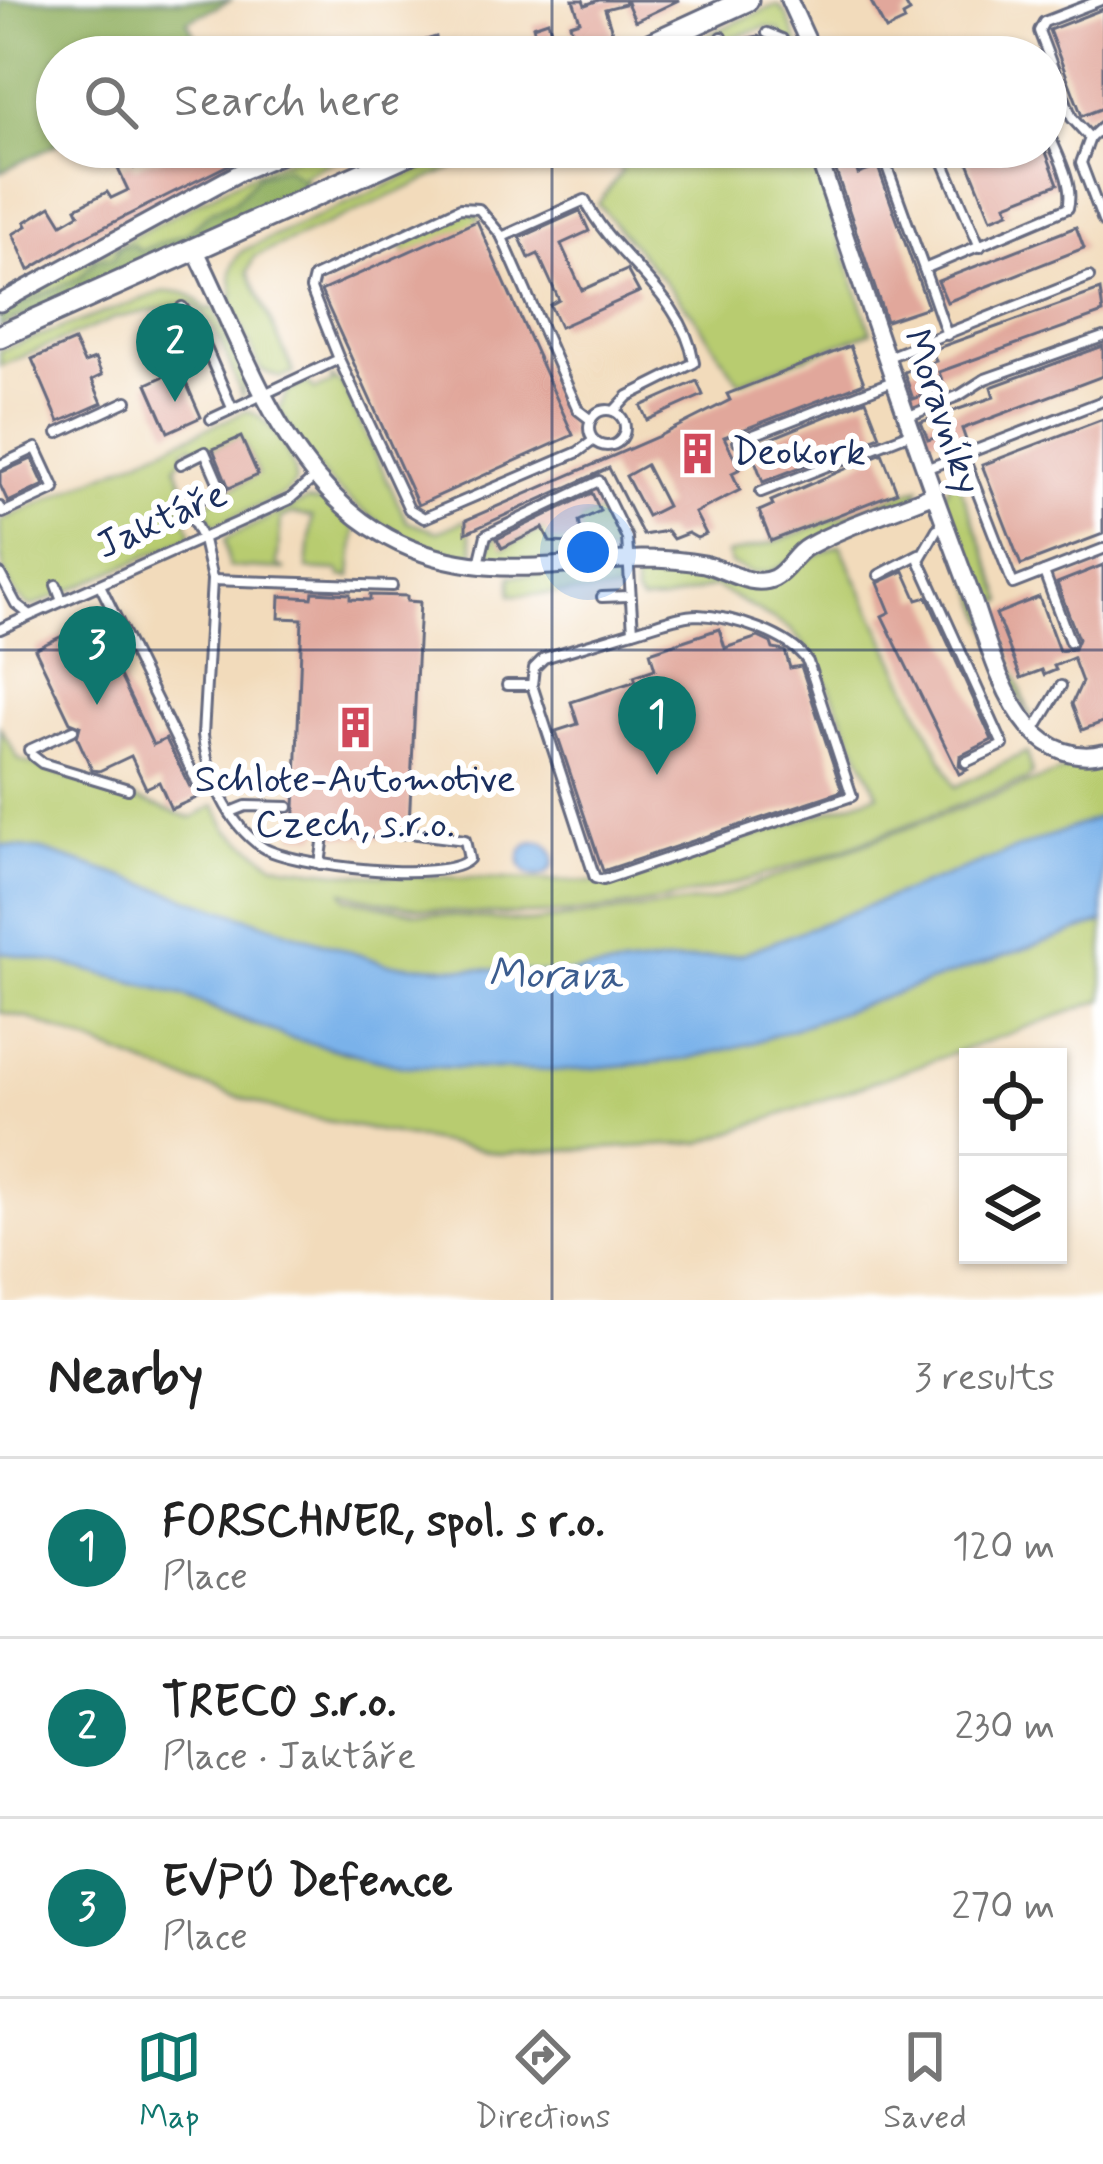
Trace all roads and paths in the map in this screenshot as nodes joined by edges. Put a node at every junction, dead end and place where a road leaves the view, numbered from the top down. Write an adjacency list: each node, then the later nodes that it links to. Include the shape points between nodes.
1 (747, 0): 5 (main road)
2 (789, 0): 7 (street)
3 (1101, 0): 8 (lane, via 1044,22)
4 (767, 33): 6 (lane)
5 (675, 36)
6 (774, 36)
7 (805, 36)
8 (1041, 36)
9 (1067, 105): 11 (lane)
10 (1103, 126): 11 (lane)
11 (1090, 138): 18 (lane, via 1081,163)
12 (249, 168): 24 (street)
13 (376, 168): 21 (main road)
14 (822, 168): 29 (street, Moravníky)
15 (885, 168): 22 (lane)
16 (946, 168): 20 (lane)
17 (1062, 168): 20 (lane, via 1068,208)
18 (1103, 220)
19 (502, 237): 30 (lane, via 485,212 468,207 320,272 311,289); 36 (lane, via 585,200 597,226 673,309 694,363); 38 (lane, via 578,410)
20 (980, 248): 22 (lane)
21 (195, 249): 27 (main road); 32 (street)
22 (924, 268): 26 (lane)
23 (1089, 277): 26 (lane)
24 (0, 303)
25 (182, 308): 35 (lane)
26 (946, 334): 29 (lane)
27 (0, 336)
28 (1103, 337): 39 (lane, via 985,379)
29 (887, 357): 31 (street, Moravníky)
30 (339, 359): 32 (lane); 41 (lane, via 419,517)
31 (894, 380): 39 (street, Moravníky); 42 (lane)
32 (262, 394): 35 (lane); 47 (street)
33 (127, 401): 40 (lane)
34 (1103, 401): 43 (lane)
35 (232, 407): 37 (lane)
36 (614, 411): 38 (lane); 41 (lane, via 623,436 610,446)
37 (211, 418)
38 (591, 420): 41 (lane)
39 (910, 424): 46 (street, Moravníky); 48 (lane)
40 (58, 433)
41 (594, 440)
42 (738, 441)
43 (963, 455): 46 (lane); 57 (lane, via 1013,584)
44 (181, 464): 52 (lane, via 205,452 221,489 186,506)
45 (0, 465): 50 (lane, via 36,448 55,490 3,513)
46 (925, 470): 49 (street, Moravníky)
47 (315, 477): 52 (lane, Jaktáře, via 290,500); 56 (street, via 392,537)
48 (761, 492)
49 (934, 494): 51 (street, Moravníky); 55 (street, via 807,547 768,580 700,563)
50 (0, 507)
51 (945, 526): 54 (lane); 75 (street, Moravníky, via 1010,697)
52 (203, 540): 60 (lane); 62 (lane, Jaktáře)
53 (1103, 549): 57 (lane)
54 (920, 554): 59 (lane); 77 (lane, via 1003,745)
55 (630, 560): 56 (street); 56 (lane, via 599,481 486,535); 64 (lane)
56 (479, 566)
57 (1044, 572): 70 (lane)
58 (0, 574): 67 (lane)
59 (879, 575)
60 (212, 580): 63 (lane); 81 (lane, via 203,735)
61 (56, 585): 66 (lane)
62 (100, 585): 66 (lane, Jaktáře); 78 (lane)
63 (392, 586)
64 (628, 596): 65 (lane); 69 (lane)
65 (602, 597)
66 (62, 601): 67 (lane, Jaktáře)
67 (30, 615): 68 (lane, Jaktáře)
68 (0, 628)
69 (633, 631): 72 (lane, via 544,658); 72 (lane, via 697,615 768,630 794,645 808,662 852,796 595,878)
70 (1070, 642)
71 (507, 685): 72 (lane)
72 (532, 685)
73 (1061, 686): 75 (lane)
74 (73, 730): 79 (lane, via 31,753 41,764)
75 (1034, 732): 76 (street, via 1064,752)
76 (1103, 753)
77 (966, 762)
78 (197, 782)
79 (128, 788)
80 (288, 807): 81 (lane)
81 (231, 812): 84 (lane, via 268,851)
82 (409, 832): 84 (lane, via 465,840 469,859 448,870)
83 (324, 836): 84 (lane)
84 (320, 864)

